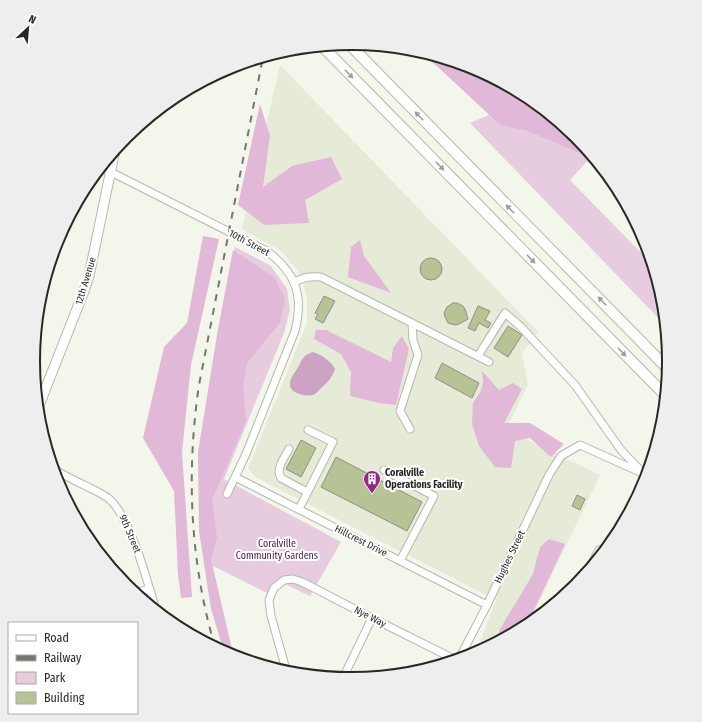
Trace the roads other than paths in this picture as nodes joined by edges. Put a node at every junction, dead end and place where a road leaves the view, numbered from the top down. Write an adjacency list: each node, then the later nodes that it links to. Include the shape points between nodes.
1 (355, 50): 10 (highway, one-way to 1)
2 (327, 51): 11 (highway, one-way to 11)
3 (112, 162): 5 (main road, 12th Avenue)
4 (106, 170): 5 (street, 10th Street)
5 (110, 172): 6 (street, 10th Street, via 267,251 285,268); 12 (main road, 12th Avenue, via 89,276)
6 (294, 282): 7 (street, via 311,276 321,277); 20 (street, 10th Street, via 299,297 295,331)
7 (412, 323): 8 (street); 13 (street, via 413,340 418,355 400,411)
8 (478, 356): 9 (street); 17 (street, via 505,313 575,385 621,450)
9 (489, 362)
10 (662, 363)
11 (660, 390)
12 (42, 397)
13 (410, 429)
14 (308, 430): 21 (street, via 333,442)
15 (289, 449): 21 (street, via 278,474)
16 (384, 470): 24 (street, via 434,496)
17 (641, 471)
18 (62, 473): 25 (street, 9th Street, via 101,493 114,504 130,533)
19 (641, 473): 28 (street, Hughes Street, via 580,445 561,456 549,475)
20 (235, 477): 22 (street, 10th Street); 23 (street, Hillcrest Drive)
21 (307, 492): 23 (street)
22 (227, 494)
23 (299, 509): 24 (street, Hillcrest Drive)
24 (400, 561): 28 (street, Hillcrest Drive)
25 (150, 589): 26 (street); 27 (street, 9th Street)
26 (142, 591)
27 (153, 601)
28 (487, 605): 30 (street, Hughes Street)
29 (372, 618): 31 (street, Nye Way); 32 (street, Nye Way, via 302,582 284,580 274,588 269,600); 33 (street)
30 (463, 650)
31 (448, 656)
32 (285, 665)
33 (346, 672)

